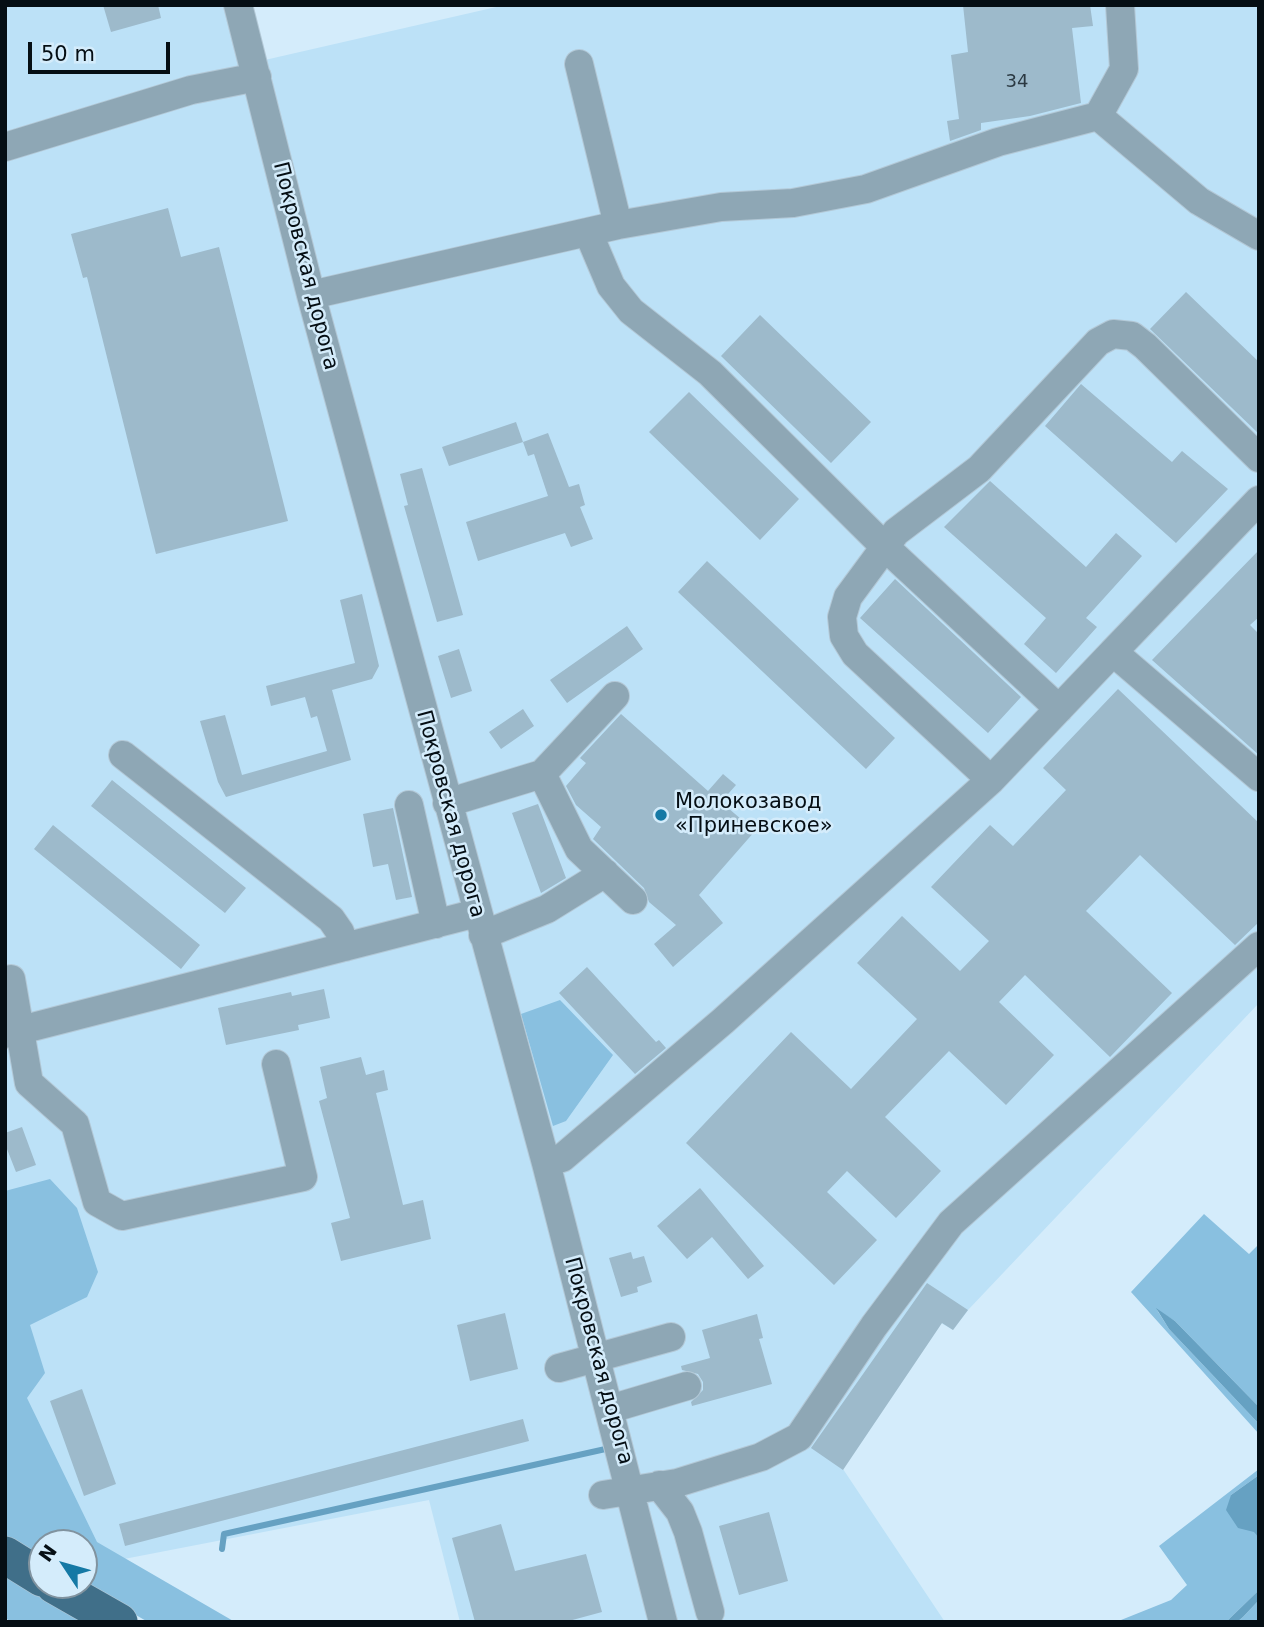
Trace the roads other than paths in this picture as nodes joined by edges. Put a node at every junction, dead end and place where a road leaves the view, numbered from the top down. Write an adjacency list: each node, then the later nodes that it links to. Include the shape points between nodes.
1 (238, 5): 4 (street, Покровская дорога)
2 (1120, 5): 5 (street, via 1124,69)
3 (579, 64): 7 (street)
4 (257, 77): 6 (street, via 191,90); 10 (street, Покровская дорога)
5 (1098, 116): 7 (street, via 998,142 866,189); 9 (street, via 1199,201)
6 (5, 147)
7 (618, 225): 8 (street)
8 (588, 232): 10 (street); 13 (street, via 611,286 631,311 710,373)
9 (1259, 236)
10 (311, 295): 21 (street, Покровская дорога)
11 (1259, 458): 13 (street, via 1145,346 1132,336 1113,334 1098,342 979,469 910,519)
12 (1259, 500): 14 (street)
13 (885, 547): 16 (street); 20 (street, via 848,597 842,617 844,636 855,654)
14 (1113, 652): 16 (street); 19 (street)
15 (615, 696): 18 (street)
16 (1059, 709): 20 (street)
17 (123, 755): 28 (street, via 331,919)
18 (542, 774): 21 (street); 23 (street, via 579,849)
19 (1259, 776)
20 (991, 780): 32 (street, via 723,1021 562,1158)
21 (447, 803): 26 (street, Покровская дорога)
22 (409, 805): 25 (street)
23 (605, 873): 24 (street); 26 (street, via 547,909)
24 (633, 900)
25 (436, 924): 26 (street); 28 (street)
26 (480, 924): 32 (street, Покровская дорога)
27 (1259, 946): 38 (street, via 951,1223 799,1437 761,1457)
28 (345, 947): 30 (street)
29 (5, 981): 30 (street, via 11,979)
30 (13, 1033): 31 (street, via 29,1083 75,1124 97,1202 122,1216 303,1177)
31 (276, 1064)
32 (546, 1163): 34 (street, Покровская дорога)
33 (671, 1336): 34 (street)
34 (597, 1358): 35 (street); 37 (street, Покровская дорога)
35 (559, 1368)
36 (687, 1386): 37 (street)
37 (610, 1409): 39 (street, Покровская дорога)
38 (659, 1485): 39 (street); 44 (street, via 680,1512)
39 (631, 1489): 40 (street); 46 (street, Покровская дорога)
40 (603, 1495)
41 (5, 1555): 42 (main road)
42 (28, 1569)
43 (79, 1599): 45 (main road)
44 (710, 1612)
45 (119, 1622)
46 (663, 1622)

